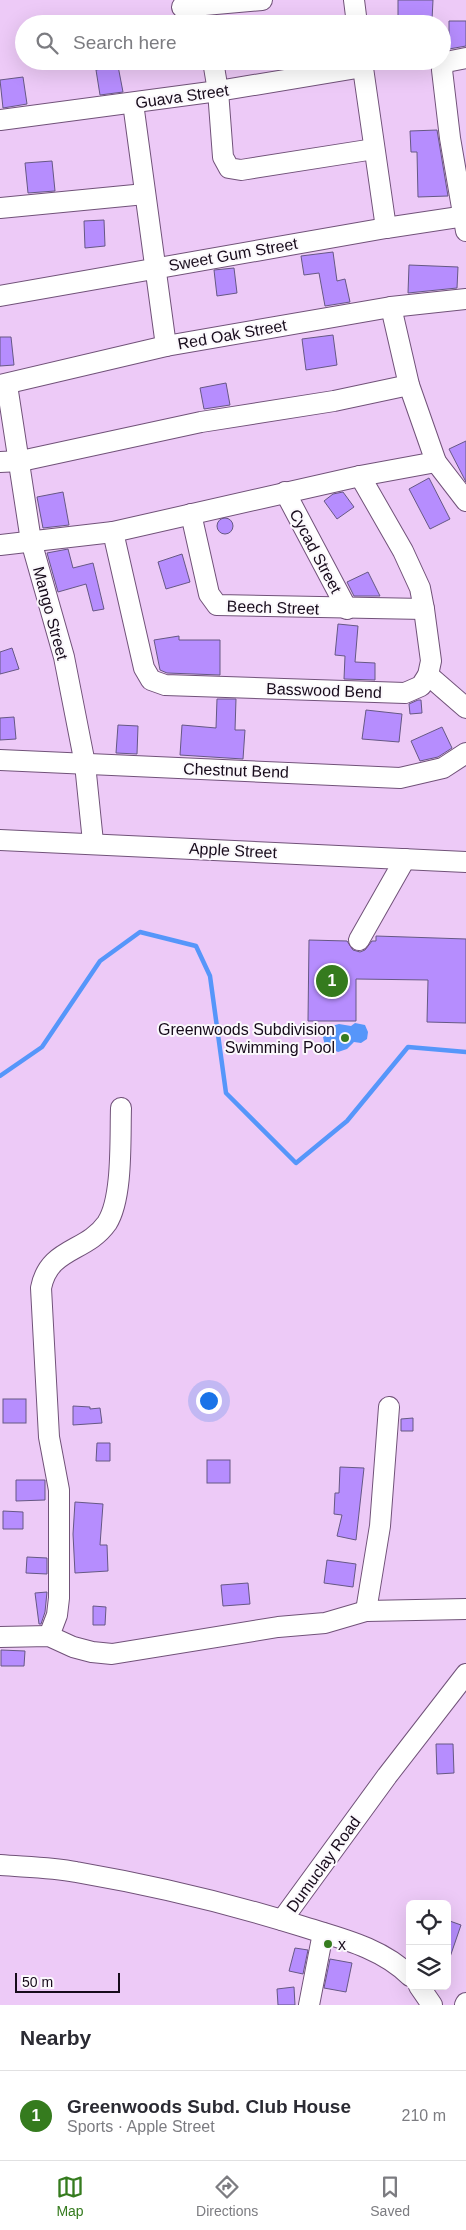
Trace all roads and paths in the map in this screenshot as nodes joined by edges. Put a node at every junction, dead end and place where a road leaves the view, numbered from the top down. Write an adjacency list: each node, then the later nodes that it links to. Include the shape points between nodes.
1 (262, 0): 3 (street)
2 (354, 0): 5 (street)
3 (182, 4): 4 (street)
4 (189, 15)
5 (355, 15)
6 (214, 70): 10 (street)
7 (330, 70): 10 (street, Guava Street)
8 (363, 70): 14 (street)
9 (442, 70): 13 (street)
10 (218, 91): 11 (street, Guava Street); 14 (street, via 222,157 229,168 241,170)
11 (133, 103): 12 (street, Guava Street); 15 (street)
12 (0, 120)
13 (458, 138): 17 (street)
14 (374, 149): 18 (street)
15 (145, 194): 16 (street); 19 (street)
16 (0, 208)
17 (465, 221): 18 (street, Sweet Gum Street)
18 (386, 228): 19 (street, Sweet Gum Street)
19 (156, 268): 20 (street, Sweet Gum Street); 23 (street)
20 (0, 296)
21 (466, 299): 22 (street, Red Oak Street)
22 (391, 307): 23 (street, Red Oak Street); 25 (street)
23 (166, 346): 24 (street, Red Oak Street)
24 (4, 385): 26 (street, Mango Street)
25 (410, 385): 26 (street, via 334,401 201,422); 28 (street)
26 (21, 461): 27 (street); 34 (street, Mango Street)
27 (0, 462)
28 (436, 462): 29 (street); 31 (street)
29 (360, 476): 30 (street); 37 (street, via 403,551 420,588)
30 (286, 492): 32 (street); 36 (street, Cycad Street)
31 (466, 501)
32 (191, 514): 33 (street); 36 (street, Beech Street, via 209,594 217,605)
33 (113, 532): 34 (street); 38 (street, Basswood Bend, via 144,668 157,684 405,693 421,686)
34 (31, 541): 35 (street); 42 (street, Mango Street, via 64,657)
35 (0, 545)
36 (347, 609): 37 (street, Beech Street)
37 (424, 609): 38 (street, via 431,660)
38 (428, 675): 39 (street)
39 (466, 708)
40 (466, 753): 42 (street, Chestnut Bend, via 443,768 400,778)
41 (0, 760): 42 (street, Chestnut Bend)
42 (85, 764): 44 (street, Mango Street)
43 (0, 840): 44 (street, Apple Street)
44 (93, 842): 45 (street, Apple Street)
45 (405, 858): 46 (street, Apple Street); 47 (street)
46 (466, 862)
47 (359, 940)
48 (121, 1108): 52 (street, via 119,1170 112,1212 99,1232 50,1264 41,1288 49,1437 60,1509 59,1598)
49 (389, 1407): 51 (street, via 380,1526)
50 (466, 1609): 51 (street)
51 (366, 1612): 52 (street, via 324,1623 278,1627 112,1654 73,1647)
52 (49, 1636): 53 (street)
53 (0, 1637)
54 (466, 1674): 56 (street, Dumuclay Road)
55 (0, 1864): 56 (street, Dumuclay Road, via 74,1871)
56 (282, 1920): 57 (street)
57 (323, 1933): 58 (street, via 378,1952); 60 (street)
58 (406, 1972)
59 (421, 1990): 61 (street)
60 (309, 2005)
61 (432, 2005)

